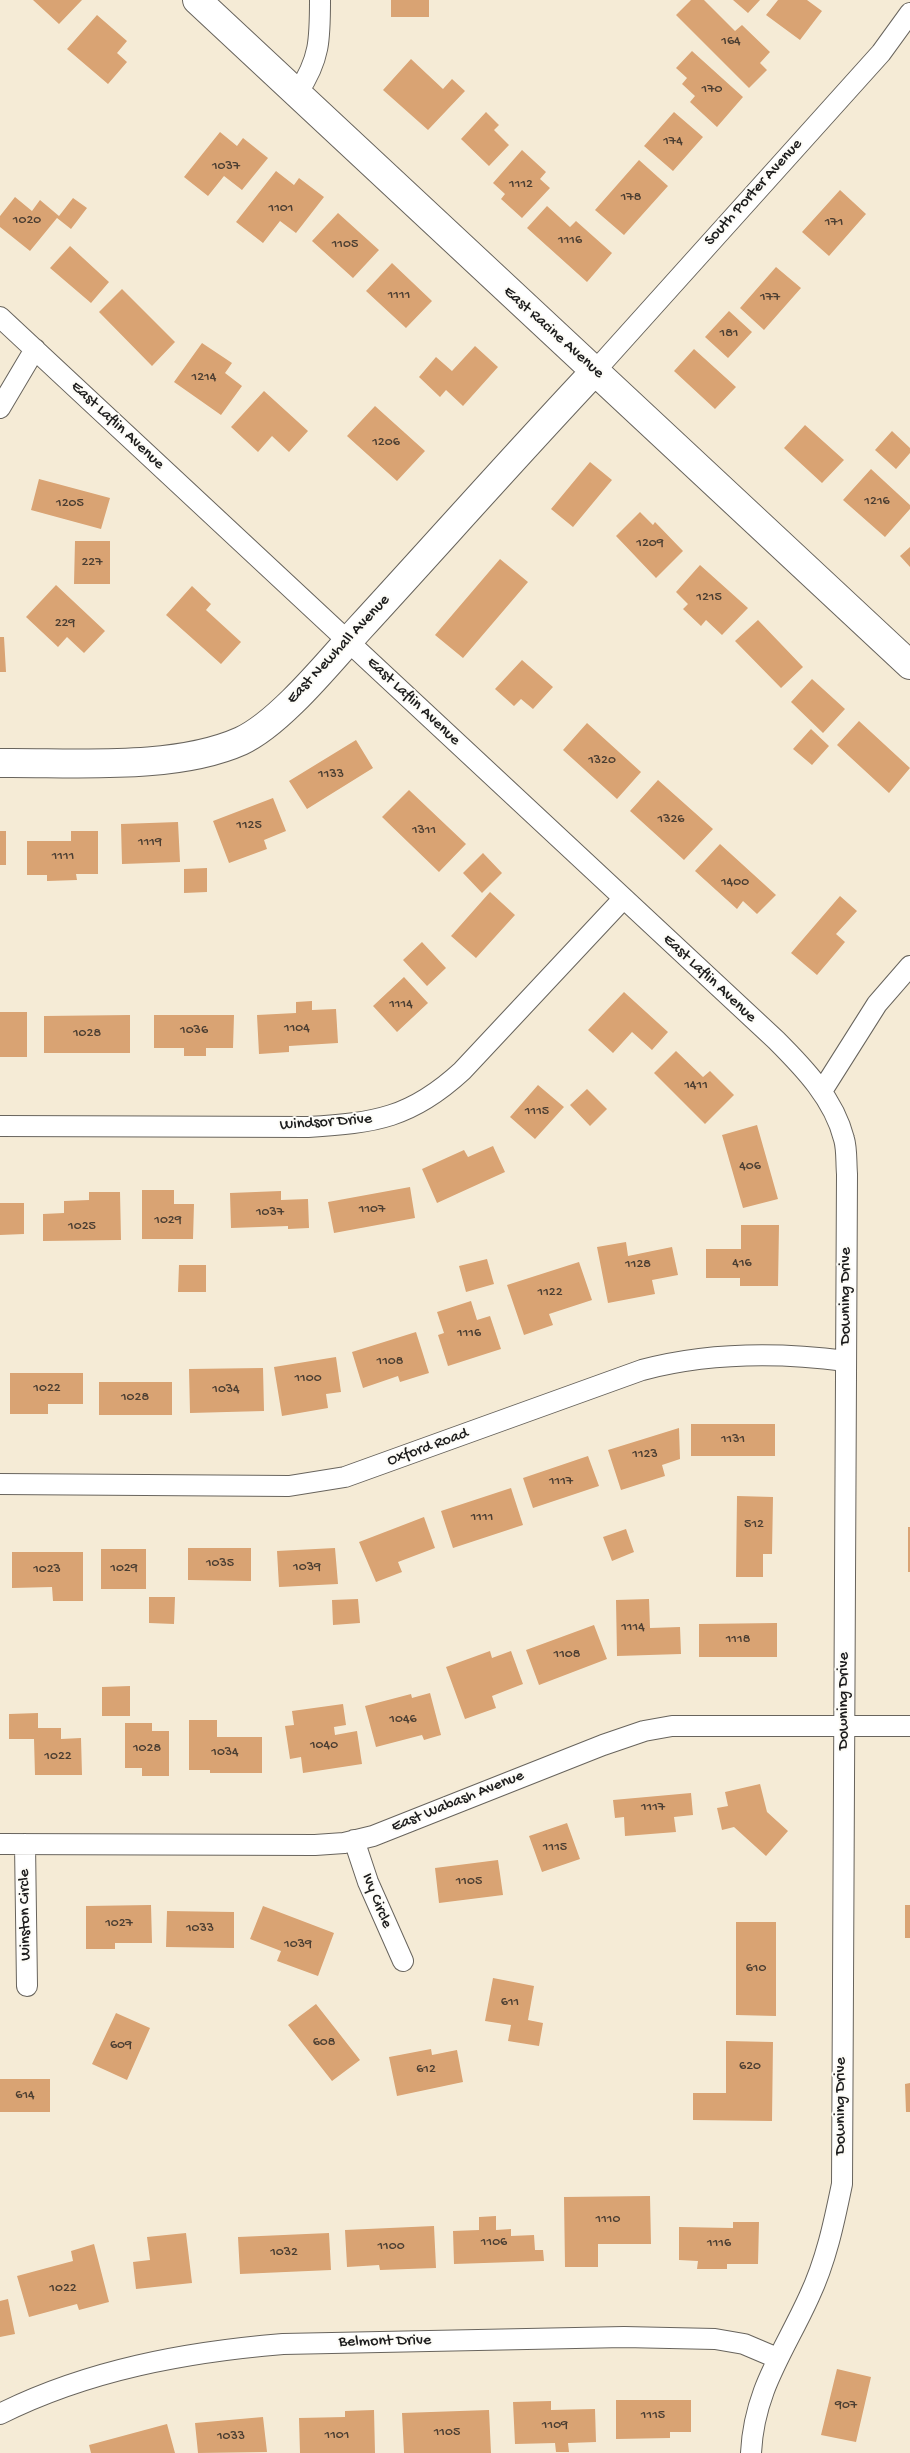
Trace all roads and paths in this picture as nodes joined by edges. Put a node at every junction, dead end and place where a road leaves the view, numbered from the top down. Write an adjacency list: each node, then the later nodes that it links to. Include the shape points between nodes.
1 (197, 0): 4 (main road, East Racine Avenue)
2 (320, 0): 4 (street, via 318,50 310,74)
3 (910, 13): 7 (street, South Porter Avenue, via 881,53)
4 (298, 92): 7 (main road, East Racine Avenue, via 453,242)
5 (0, 317): 6 (street, East Laflin Avenue)
6 (35, 349): 8 (street); 9 (street, East Laflin Avenue)
7 (595, 370): 9 (main road, East Newhall Avenue); 10 (main road, East Racine Avenue)
8 (0, 408)
9 (349, 640): 11 (main road, East Newhall Avenue, via 268,725 242,741 201,753 157,760); 12 (street, East Laflin Avenue)
10 (910, 665)
11 (0, 763)
12 (623, 899): 14 (street, East Laflin Avenue, via 776,1040); 15 (street, Windsor Drive, via 462,1071 441,1090 405,1110 360,1124 308,1127)
13 (910, 966): 14 (street, via 878,1004)
14 (822, 1091): 16 (street, Downing Drive, via 845,1140)
15 (0, 1126)
16 (846, 1361): 17 (street, Oxford Road, via 797,1355 737,1354 677,1361 642,1370 345,1477 320,1482 289,1486); 18 (street, Downing Drive)
17 (0, 1484)
18 (845, 1726): 19 (street, East Wabash Avenue); 20 (street, East Wabash Avenue, via 672,1726 644,1731 373,1836); 25 (street, Downing Drive, via 842,2184 831,2242 810,2297)
19 (910, 1726)
20 (354, 1840): 22 (street, East Wabash Avenue, via 315,1845); 23 (street, Ivy Circle, via 368,1882)
21 (0, 1844): 22 (street, East Wabash Avenue)
22 (26, 1844): 24 (street, Winston Circle)
23 (403, 1961)
24 (27, 1986)
25 (777, 2358): 26 (street, Belmont Drive, via 744,2344 688,2338 274,2345 172,2358 114,2371 60,2388); 27 (street, Downing Drive, via 763,2391)
26 (0, 2414)
27 (751, 2453)

